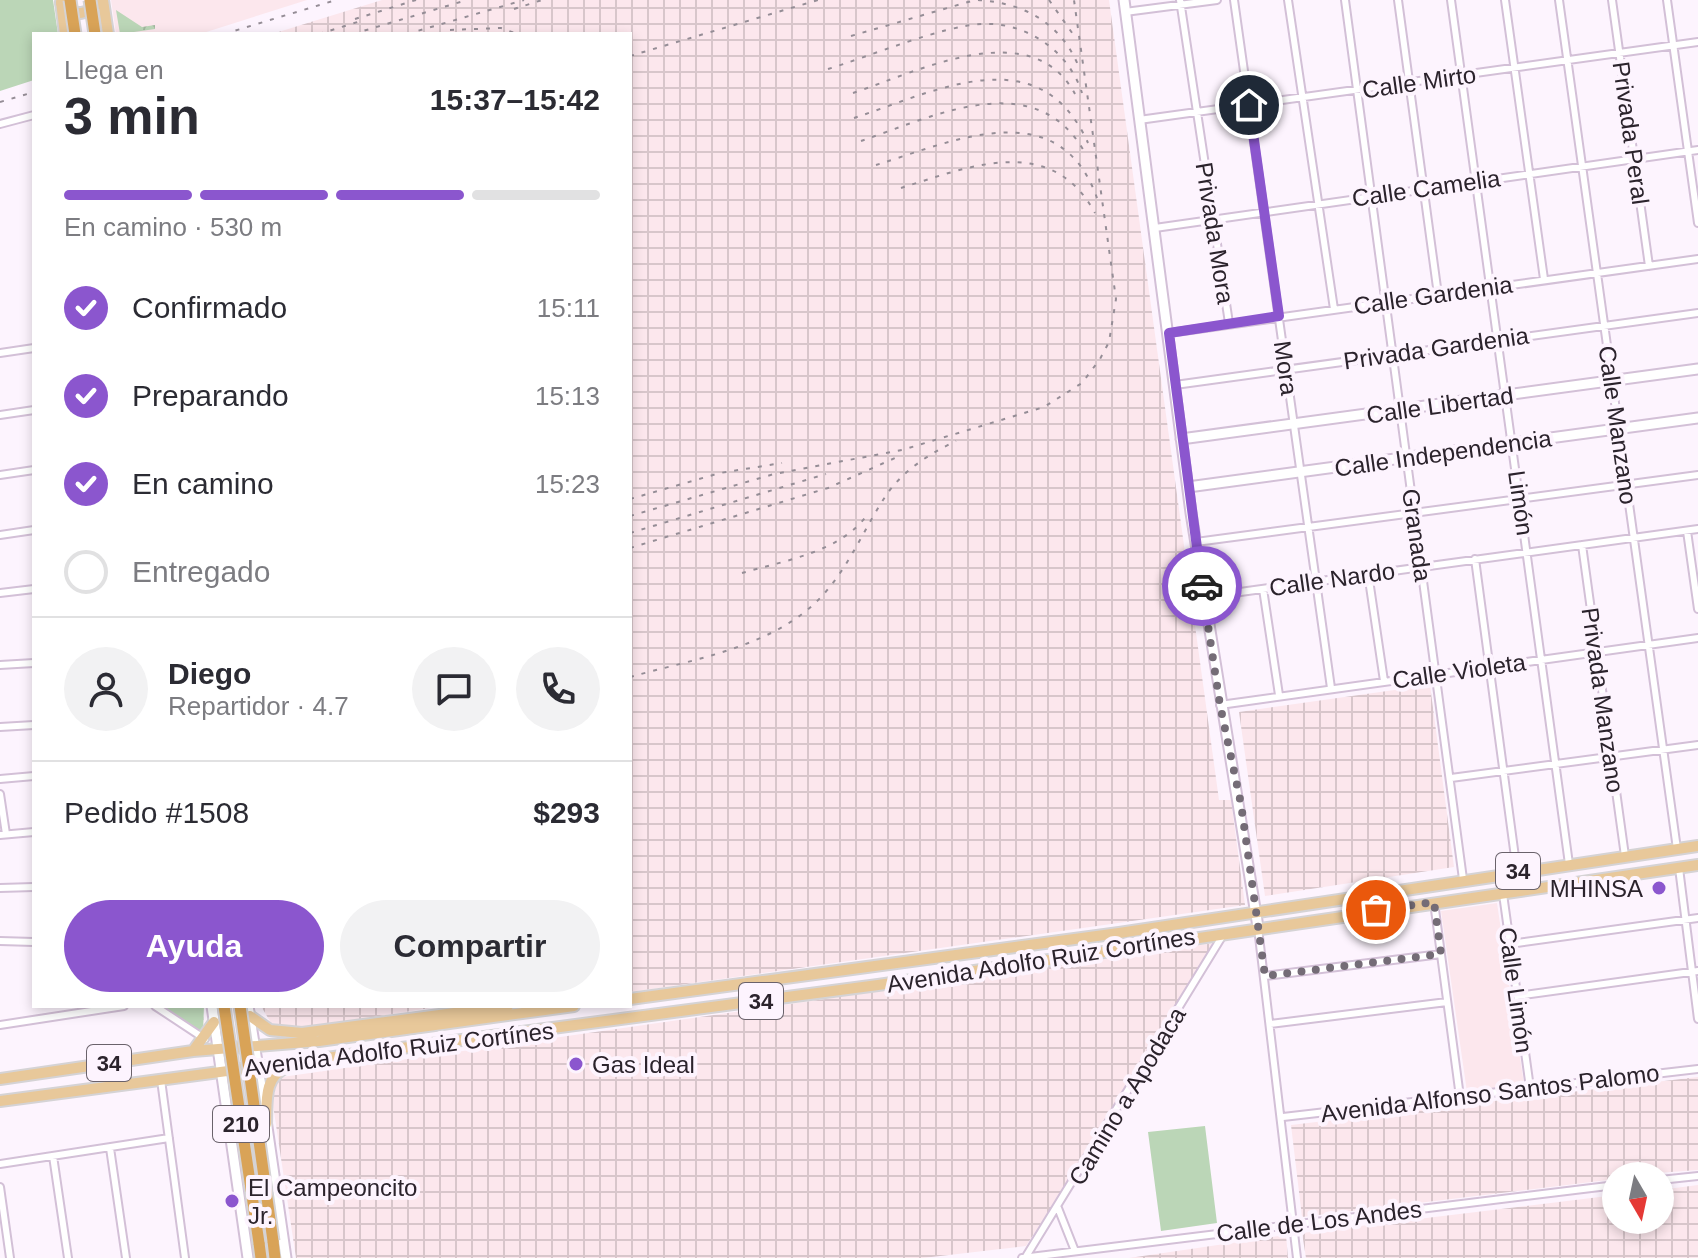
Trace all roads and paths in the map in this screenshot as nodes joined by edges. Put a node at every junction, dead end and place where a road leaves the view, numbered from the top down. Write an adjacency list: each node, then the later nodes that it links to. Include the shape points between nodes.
1 (90, 0): 19 (highway, bridge)
2 (102, 0): 14 (main road, via 83,13 74,13); 20 (main road)
3 (1124, 0): 16 (street)
4 (1217, 0): 15 (street)
5 (1234, 0): 30 (street, Mora)
6 (1288, 0): 29 (street)
7 (1345, 0): 28 (street, Granada)
8 (1398, 0): 27 (street)
9 (1451, 0): 26 (street, Limón)
10 (1505, 0): 25 (street)
11 (1559, 0): 24 (street, Calle Manzano)
12 (1612, 0): 23 (street, Privada Peral)
13 (1667, 0): 22 (street)
14 (64, 1): 17 (main road); 18 (highway, bridge)
15 (1180, 3): 16 (street); 31 (street, Privada Mora)
16 (1125, 12): 33 (street)
17 (65, 32)
18 (74, 32)
19 (95, 32)
20 (108, 32)
21 (1698, 42): 22 (street, Calle Mirto)
22 (1673, 46): 23 (street, Calle Mirto); 36 (street)
23 (1620, 53): 24 (street, Calle Mirto); 37 (street, Privada Peral)
24 (1567, 61): 25 (street, Calle Mirto); 38 (street, Calle Manzano)
25 (1514, 68): 26 (street, Calle Mirto); 39 (street)
26 (1462, 76): 27 (street, Calle Mirto); 40 (street, Limón)
27 (1408, 83): 28 (street, Calle Mirto); 41 (street)
28 (1356, 90): 29 (street, Calle Mirto); 42 (street, Granada)
29 (1303, 98): 30 (street, Calle Mirto); 43 (street)
30 (1249, 105): 31 (street, Calle Mirto); 44 (street, Mora)
31 (1197, 112): 33 (street, Calle Mirto); 45 (street, Privada Mora)
32 (32, 116): 34 (street)
33 (1139, 120): 47 (street)
34 (0, 124)
35 (1698, 150): 36 (street, Calle Camelia)
36 (1688, 151): 37 (street, Calle Camelia); 46 (street)
37 (1636, 159): 38 (street, Calle Camelia); 49 (street, Privada Peral)
38 (1582, 166): 39 (street, Calle Camelia); 50 (street, Calle Manzano)
39 (1529, 173): 40 (street, Calle Camelia); 51 (street)
40 (1477, 181): 41 (street, Calle Camelia); 52 (street, Limón)
41 (1422, 188): 42 (street, Calle Camelia); 53 (street)
42 (1370, 195): 43 (street, Calle Camelia); 54 (street, Granada)
43 (1319, 203): 44 (street, Calle Camelia); 55 (street)
44 (1266, 211): 45 (street, Calle Camelia); 57 (street, Mora)
45 (1213, 219): 47 (street, Calle Camelia); 58 (street, Privada Mora)
46 (1698, 223)
47 (1155, 228): 60 (street)
48 (1698, 259): 49 (street, Calle Gardenia)
49 (1649, 266): 50 (street, Calle Gardenia)
50 (1597, 272): 51 (street, Calle Gardenia); 59 (street, Calle Manzano)
51 (1544, 279): 52 (street, Calle Gardenia)
52 (1491, 286): 53 (street, Calle Gardenia); 61 (street, Limón)
53 (1438, 295): 54 (street, Calle Gardenia)
54 (1385, 302): 55 (street, Calle Gardenia); 64 (street, Granada)
55 (1334, 309): 57 (street, Calle Gardenia)
56 (1698, 313): 59 (street, Privada Gardenia)
57 (1279, 316): 58 (street, Calle Gardenia); 65 (street, Mora)
58 (1229, 323): 60 (street, Calle Gardenia)
59 (1604, 326): 61 (street, Privada Gardenia); 67 (street, Calle Manzano)
60 (1169, 333): 68 (street)
61 (1499, 340): 64 (street, Privada Gardenia); 69 (street, Limón)
62 (32, 348): 63 (street)
63 (0, 353)
64 (1393, 354): 65 (street, Privada Gardenia); 71 (street, Granada)
65 (1287, 369): 68 (street, Privada Gardenia); 74 (street, Mora)
66 (1698, 369): 67 (street, Calle Libertad)
67 (1611, 381): 69 (street, Calle Libertad); 75 (street, Calle Manzano)
68 (1175, 385): 76 (street)
69 (1506, 395): 71 (street, Calle Libertad); 77 (street, Limón)
70 (32, 410): 72 (street)
71 (1400, 410): 74 (street, Calle Libertad); 78 (street, Granada)
72 (0, 415)
73 (1698, 418): 75 (street, Calle Independencia)
74 (1294, 425): 76 (street, Calle Libertad); 80 (street, Mora)
75 (1619, 429): 77 (street, Calle Independencia); 83 (street, Calle Manzano)
76 (1181, 439): 84 (street)
77 (1513, 443): 78 (street, Calle Independencia); 85 (street, Limón)
78 (1406, 458): 80 (street, Calle Independencia); 86 (street, Granada)
79 (32, 470): 81 (street)
80 (1301, 472): 84 (street, Calle Independencia); 87 (street, Mora)
81 (0, 475)
82 (1698, 475): 83 (street)
83 (1626, 485): 85 (street); 92 (street, Calle Manzano)
84 (1188, 487): 93 (street)
85 (1521, 499): 86 (street); 95 (street, Limón)
86 (1414, 513): 87 (street); 97 (street, Granada)
87 (1309, 527): 93 (street); 99 (street, Mora)
88 (1698, 529): 90 (street, Calle Nardo)
89 (32, 530): 91 (street)
90 (1687, 531): 92 (street, Calle Nardo); 104 (street)
91 (0, 535)
92 (1635, 538): 94 (street, Calle Nardo); 106 (street, Calle Manzano)
93 (1196, 542): 103 (street)
94 (1582, 545): 95 (street, Calle Nardo); 107 (street, Privada Manzano)
95 (1528, 551): 96 (street, Calle Nardo); 108 (street, Limón)
96 (1475, 559): 97 (street, Calle Nardo); 111 (street)
97 (1422, 566): 98 (street, Calle Nardo); 112 (street, Granada)
98 (1368, 573): 99 (street, Calle Nardo); 113 (street)
99 (1316, 581): 101 (street, Calle Nardo); 114 (street, Mora)
100 (32, 589): 102 (street)
101 (1263, 589): 103 (street, Calle Nardo); 115 (street)
102 (0, 593)
103 (1204, 597): 116 (street)
104 (1698, 609)
105 (1698, 638): 106 (street, Calle Violeta)
106 (1649, 644): 107 (street, Calle Violeta); 120 (street, Calle Manzano)
107 (1596, 652): 108 (street, Calle Violeta); 121 (street, Privada Manzano)
108 (1542, 659): 111 (street, Calle Violeta); 122 (street, Limón)
109 (32, 663): 110 (street)
110 (0, 665)
111 (1489, 666): 112 (street, Calle Violeta); 123 (street)
112 (1436, 674): 113 (street, Calle Violeta); 125 (street, Granada)
113 (1384, 681): 114 (street, Calle Violeta)
114 (1331, 688): 115 (street, Calle Violeta)
115 (1279, 695): 116 (street, Calle Violeta)
116 (1220, 705): 142 (street, via 1241,804)
117 (32, 725): 118 (street)
118 (0, 727)
119 (1698, 745): 120 (street)
120 (1664, 750): 121 (street); 131 (street, Calle Manzano)
121 (1611, 757): 122 (street); 132 (street, Privada Manzano)
122 (1557, 764): 123 (street); 133 (street, Limón)
123 (1503, 771): 125 (street); 136 (street)
124 (32, 776): 126 (street)
125 (1451, 778): 137 (street, Granada)
126 (0, 779)
127 (0, 794): 129 (street)
128 (32, 832): 129 (street)
129 (3, 834)
130 (1698, 846): 131 (main road, 34)
131 (1677, 849): 132 (main road, 34)
132 (1625, 856): 133 (main road, 34)
133 (1569, 864): 136 (main road, 34)
134 (1698, 865): 135 (main road, 34)
135 (1679, 867): 140 (main road, 34); 144 (street)
136 (1517, 872): 137 (main road, 34)
137 (1463, 879): 142 (main road, 34)
138 (32, 887): 139 (street)
139 (0, 888)
140 (1503, 892): 141 (main road, 34); 149 (street, Calle Limón)
141 (1434, 902): 145 (main road, 34); 150 (street)
142 (1255, 910): 145 (street); 154 (main road, Avenida Adolfo Ruiz Cortínes / 34)
143 (1698, 918): 144 (street)
144 (1686, 920): 149 (street); 151 (street)
145 (1258, 927): 146 (main road, 34); 152 (street)
146 (1225, 932): 172 (main road, Avenida Adolfo Ruiz Cortínes / 34); 194 (street, Camino a Apodaca)
147 (0, 941): 148 (street)
148 (32, 942)
149 (1510, 944): 153 (street, Calle Limón)
150 (1441, 954): 152 (street); 155 (street)
151 (1695, 971): 153 (street); 164 (street)
152 (1265, 976): 166 (street)
153 (1517, 996): 178 (street, Calle Limón)
154 (632, 999)
155 (1447, 1002): 166 (street); 180 (street)
156 (111, 1008): 167 (street)
157 (158, 1008): 168 (street)
158 (212, 1008): 165 (street)
159 (224, 1008): 202 (highway, 210, bridge)
160 (240, 1008): 203 (highway, 210, bridge)
161 (493, 1008): 163 (main road, via 302,1033 270,1030)
162 (559, 1008): 169 (main road, Avenida Adolfo Ruiz Cortínes / 34)
163 (249, 1011): 169 (street)
164 (1698, 1019)
165 (214, 1022): 168 (main road); 170 (street)
166 (1270, 1024): 183 (street)
167 (0, 1025)
168 (205, 1039): 171 (main road)
169 (255, 1046): 170 (main road, Avenida Adolfo Ruiz Cortínes / 34); 173 (street)
170 (218, 1048): 171 (main road, Avenida Adolfo Ruiz Cortínes / 34); 175 (street)
171 (193, 1051): 176 (main road, Avenida Adolfo Ruiz Cortínes / 34)
172 (296, 1064): 173 (main road, Avenida Adolfo Ruiz Cortínes / 34); 184 (main road, via 280,1070 268,1084)
173 (258, 1067): 175 (main road, Avenida Adolfo Ruiz Cortínes / 34); 179 (street)
174 (1698, 1069): 178 (street, Avenida Alfonso Santos Palomo)
175 (221, 1072): 177 (main road, Avenida Adolfo Ruiz Cortínes / 34); 181 (street)
176 (0, 1079)
177 (161, 1080): 182 (main road, Avenida Adolfo Ruiz Cortínes / 34); 186 (street)
178 (1530, 1088): 180 (street, Avenida Alfonso Santos Palomo)
179 (262, 1094): 181 (street); 184 (street)
180 (1460, 1097): 183 (street, Avenida Alfonso Santos Palomo)
181 (225, 1099): 185 (street)
182 (0, 1101)
183 (1283, 1117): 195 (street)
184 (266, 1124): 185 (street); 204 (street)
185 (230, 1129): 201 (street)
186 (169, 1138): 187 (street); 200 (street)
187 (110, 1148): 188 (street); 199 (street)
188 (53, 1156): 189 (street); 198 (street)
189 (0, 1164)
190 (1698, 1176): 191 (street)
191 (1674, 1179)
192 (0, 1187): 197 (street)
193 (1602, 1187): 195 (street, Calle de Los Andes)
194 (1058, 1208): 196 (street); 205 (street, Camino a Apodaca)
195 (1293, 1224): 196 (street, Calle de Los Andes); 206 (street)
196 (1075, 1251): 205 (street, Calle de Los Andes)
197 (10, 1258)
198 (68, 1258)
199 (126, 1258)
200 (185, 1258)
201 (248, 1258)
202 (261, 1258)
203 (275, 1258)
204 (286, 1258)
205 (1023, 1258)
206 (1297, 1258)

